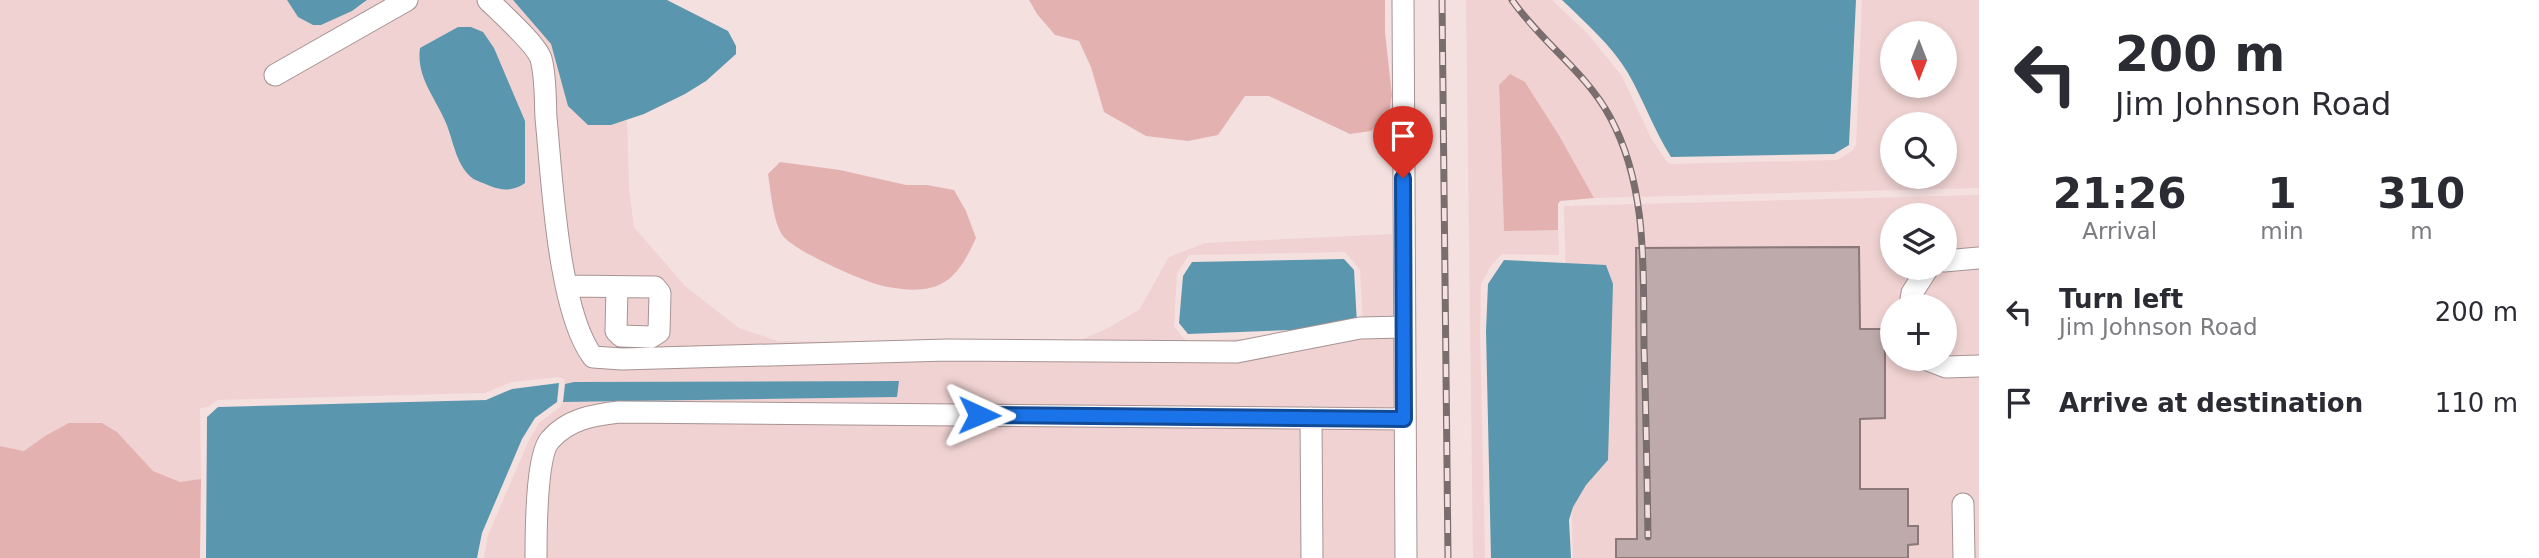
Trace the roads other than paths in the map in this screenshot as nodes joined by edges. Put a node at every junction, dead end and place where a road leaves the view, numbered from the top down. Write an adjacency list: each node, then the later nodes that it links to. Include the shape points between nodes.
1 (407, 0): 4 (street)
2 (488, 0): 7 (street, via 541,58)
3 (1403, 0): 9 (street)
4 (275, 75)
5 (1979, 258): 6 (street)
6 (1957, 260)
7 (567, 286): 8 (street); 9 (street, via 583,344 593,356 622,359 948,351 1237,352 1360,328)
8 (617, 287)
9 (1404, 327): 13 (street)
10 (1957, 366): 11 (street)
11 (1979, 366)
12 (1311, 418): 13 (street); 15 (street, via 595,415 575,421 548,441 540,466); 16 (street)
13 (1404, 419): 17 (street)
14 (1963, 504): 18 (street)
15 (536, 558)
16 (1312, 558)
17 (1406, 558)
18 (1964, 558)

